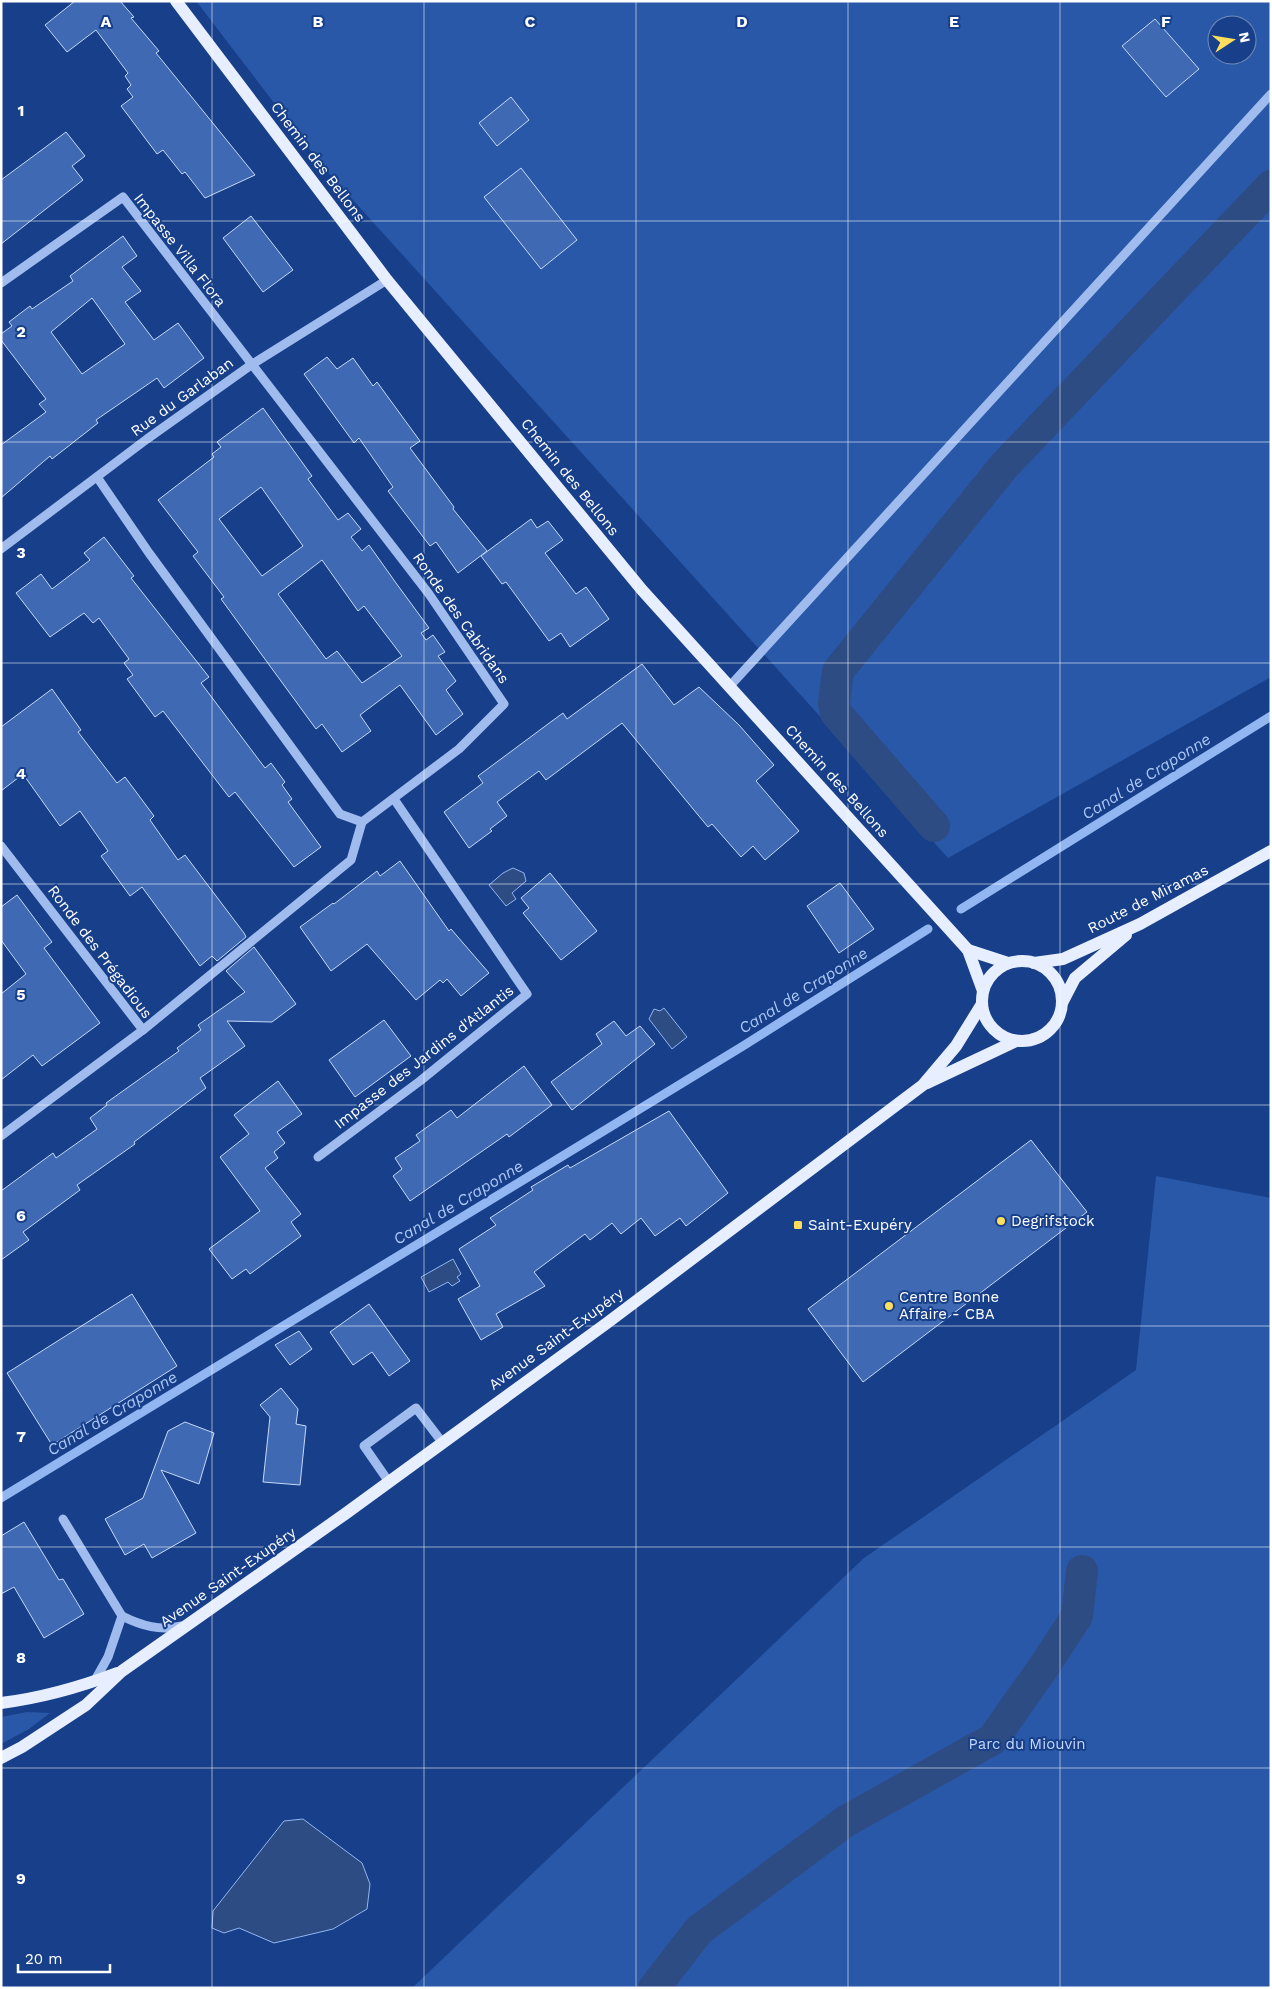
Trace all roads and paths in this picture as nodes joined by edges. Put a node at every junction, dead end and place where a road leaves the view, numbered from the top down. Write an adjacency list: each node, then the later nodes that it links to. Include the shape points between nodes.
1 (176, 1): 3 (main road, Chemin des Bellons)
2 (1271, 94): 8 (street)
3 (387, 280): 5 (street, Rue du Garlaban); 8 (main road, Chemin des Bellons, via 642,590)
4 (1, 283): 5 (street, Impasse Villa Flora, via 123,197)
5 (251, 365): 6 (street, Rue du Garlaban); 9 (street, Ronde des Cabridans, via 430,594 504,704 459,749)
6 (97, 476): 7 (street, Rue du Garlaban); 10 (street, via 149,553 340,814)
7 (1, 549)
8 (729, 687): 14 (main road, Chemin des Bellons)
9 (394, 798): 10 (street, Ronde des Cabridans); 24 (street, Impasse des Jardins d'Atlantis, via 527,994 420,1081)
10 (362, 822): 20 (street, via 351,860)
11 (1, 846): 20 (street, Ronde des Prégadious)
12 (1271, 852): 13 (main road, Route de Miramas)
13 (1140, 924): 16 (main road, Route de Miramas, via 1063,959); 18 (main road, via 1075,978)
14 (968, 950): 15 (main road, Chemin des Bellons); 17 (main road, Chemin des Bellons)
15 (1008, 963): 16 (main road, via 1021,960); 17 (main road, Avenue Saint-Exupéry, via 988,978)
16 (1034, 963): 18 (main road, via 1046,968 1055,978)
17 (983, 991): 19 (main road, Avenue Saint-Exupéry)
18 (1062, 1003): 21 (main road, via 1059,1016 1042,1036)
19 (982, 1004): 21 (main road, Avenue Saint-Exupéry, via 992,1028); 22 (main road, Avenue Saint-Exupéry, via 956,1046)
20 (144, 1030): 23 (street, Ronde des Prégadious)
21 (1016, 1041): 22 (main road)
22 (923, 1085): 25 (main road, Avenue Saint-Exupéry, via 614,1318)
23 (1, 1136)
24 (318, 1157)
25 (442, 1442): 26 (main road, Avenue Saint-Exupéry); 26 (street, via 416,1408 364,1446)
26 (389, 1482): 29 (main road, Avenue Saint-Exupéry)
27 (63, 1519): 28 (street)
28 (122, 1616): 29 (street, via 140,1625 167,1630); 31 (street, via 108,1657)
29 (189, 1624): 30 (main road, Avenue Saint-Exupéry)
30 (122, 1672): 31 (main road, Avenue Saint-Exupéry); 33 (main road, Avenue Saint-Exupéry, via 86,1705)
31 (94, 1682): 32 (main road, Avenue Saint-Exupéry)
32 (1, 1703)
33 (1, 1758)

